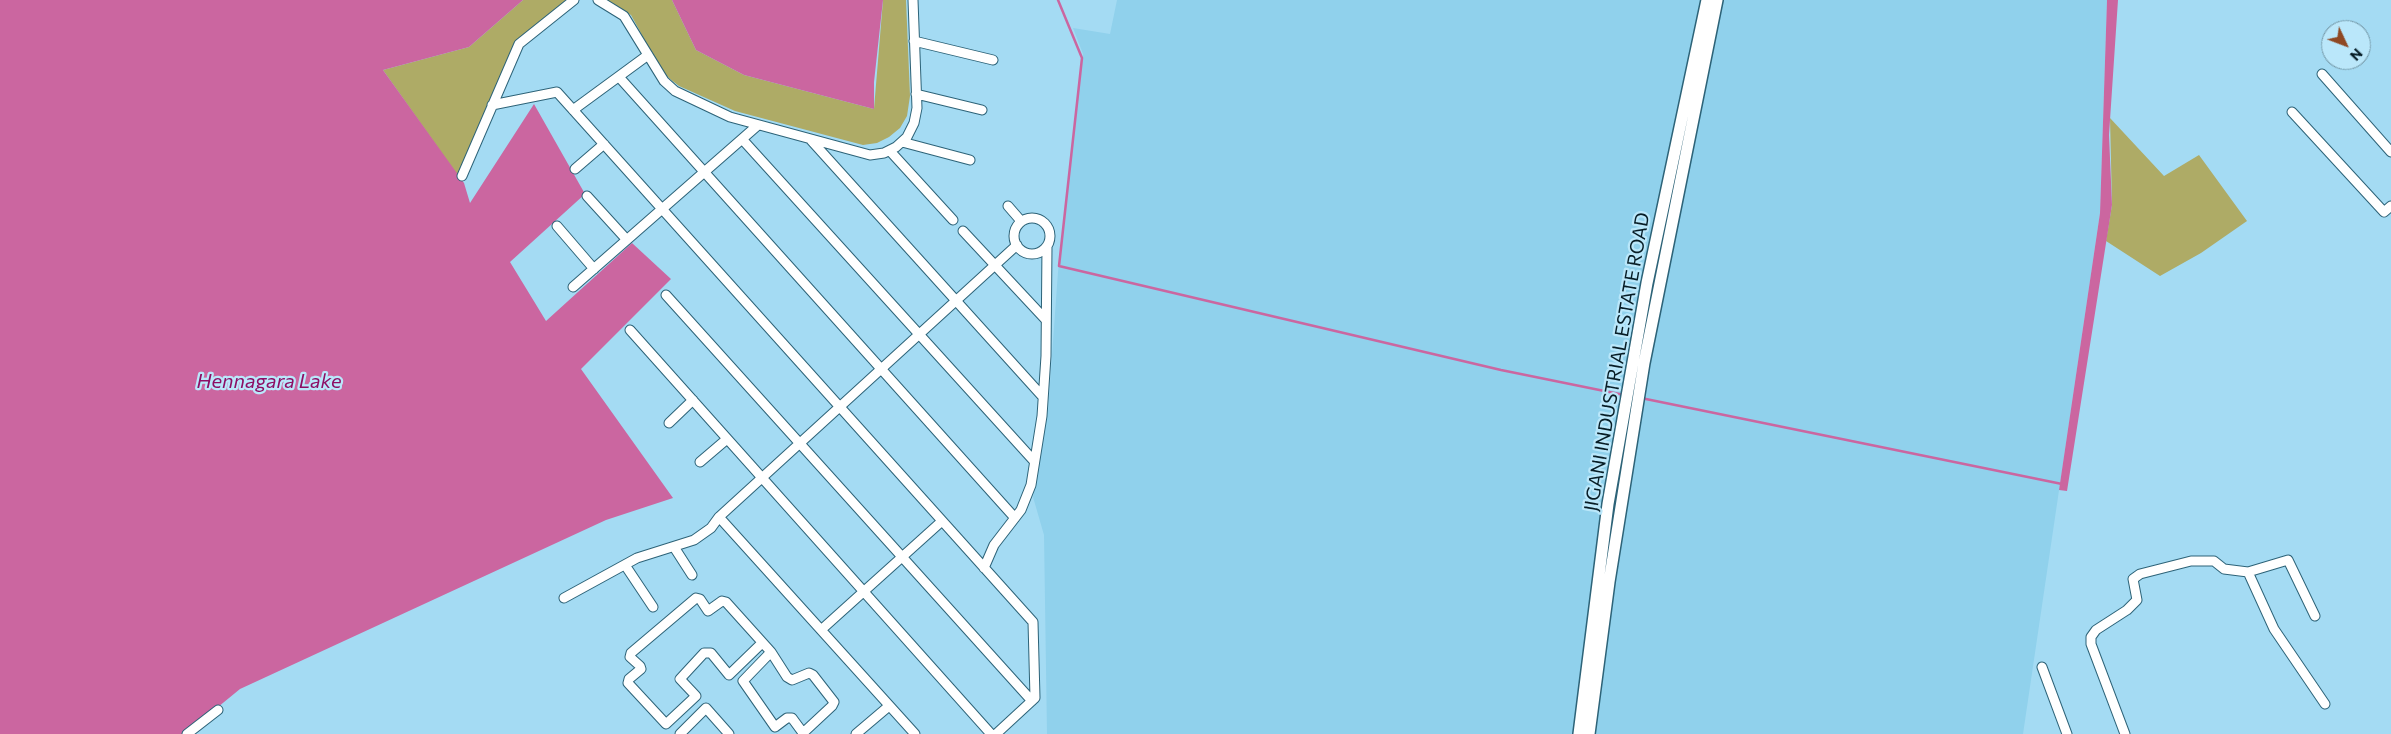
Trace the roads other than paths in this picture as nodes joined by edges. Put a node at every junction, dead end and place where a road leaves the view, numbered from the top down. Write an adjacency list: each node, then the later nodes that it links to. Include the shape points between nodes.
1 (574, 0): 26 (street, via 519,44)
2 (598, 0): 7 (street, via 624,16)
3 (913, 0): 6 (street)
4 (1707, 0): 47 (main road, JIGANI INDUSTRIAL ESTATE ROAD, via 1647,283)
5 (1717, 0): 47 (main road, JIGANI INDUSTRIAL ESTATE ROAD)
6 (914, 41): 8 (street); 11 (street)
7 (648, 55): 10 (street); 16 (street, via 664,81 675,91 730,117)
8 (993, 60)
9 (2322, 74): 22 (street)
10 (618, 77): 13 (street); 25 (street)
11 (916, 94): 14 (street); 19 (street, via 914,123)
12 (492, 105): 13 (street, via 557,92)
13 (573, 110): 20 (street)
14 (982, 110)
15 (2292, 112): 29 (street, via 2384,212)
16 (758, 125): 17 (street); 18 (street)
17 (742, 139): 25 (street); 45 (street)
18 (810, 140): 21 (street, via 863,154 877,155); 42 (street)
19 (902, 142): 21 (street); 23 (street)
20 (604, 144): 24 (street); 30 (street)
21 (890, 151): 31 (street)
22 (2391, 152)
23 (970, 160)
24 (575, 169)
25 (704, 172): 30 (street); 57 (street)
26 (462, 176)
27 (587, 196): 35 (street)
28 (1008, 206): 32 (street)
29 (2391, 206)
30 (662, 209): 35 (street); 49 (street)
31 (953, 220)
32 (1022, 221): 36 (street, via 1015,230); 37 (street, via 1034,218 1043,222 1050,233)
33 (556, 226): 39 (street)
34 (964, 231): 38 (street)
35 (627, 240): 39 (street)
36 (1017, 245): 37 (street, via 1031,254); 38 (street)
37 (1047, 246): 43 (street)
38 (995, 265): 42 (street); 43 (street)
39 (594, 269): 40 (street)
40 (573, 287)
41 (666, 295): 52 (street)
42 (956, 301): 45 (street); 46 (street)
43 (1046, 320): 46 (street)
44 (630, 330): 48 (street)
45 (919, 334): 49 (street); 53 (street)
46 (1043, 397): 53 (street)
47 (1633, 397): 87 (main road, JIGANI INDUSTRIAL ESTATE ROAD, via 1608,504); 88 (main road, JIGANI INDUSTRIAL ESTATE ROAD)
48 (693, 400): 50 (street); 51 (street)
49 (840, 407): 52 (street); 58 (street)
50 (669, 423)
51 (727, 439): 54 (street); 55 (street)
52 (800, 444): 55 (street); 60 (street)
53 (1034, 461): 57 (street, via 1028,494)
54 (700, 462)
55 (762, 478): 56 (street); 65 (street)
56 (719, 517): 59 (street, via 700,537); 69 (street)
57 (1015, 518): 62 (street, via 994,546)
58 (942, 521): 60 (street); 62 (street)
59 (674, 547): 61 (street); 64 (street)
60 (902, 557): 65 (street); 74 (street)
61 (625, 565): 66 (street); 67 (street)
62 (984, 568): 74 (street, via 1033,622 1036,698)
63 (2248, 572): 68 (street, via 2288,560); 75 (street, via 2274,629); 90 (street, via 2224,569 2214,561 2191,561 2140,574 2133,579 2136,600 2091,637)
64 (692, 575)
65 (864, 592): 69 (street); 85 (street)
66 (564, 598)
67 (653, 607)
68 (2315, 616)
69 (821, 630): 76 (street)
70 (762, 643): 71 (street); 73 (street, via 729,675 711,653 704,653 680,679); 73 (street, via 726,602 722,601 708,611 696,598 631,653 630,657 641,670 628,683 666,724)
71 (771, 652): 82 (street, via 743,681 775,727 792,718); 82 (street, via 787,677 792,680 809,673 834,702)
72 (2042, 667): 89 (street)
73 (696, 696): 77 (street)
74 (1032, 701): 86 (street)
75 (2325, 704)
76 (889, 706): 83 (street); 84 (street)
77 (706, 708): 80 (street); 81 (street)
78 (218, 710): 79 (street)
79 (187, 734)
80 (680, 734)
81 (729, 734)
82 (803, 734)
83 (856, 734)
84 (915, 734)
85 (991, 734)
86 (996, 734)
87 (1579, 734)
88 (1589, 734)
89 (2067, 734)
90 (2125, 734)

